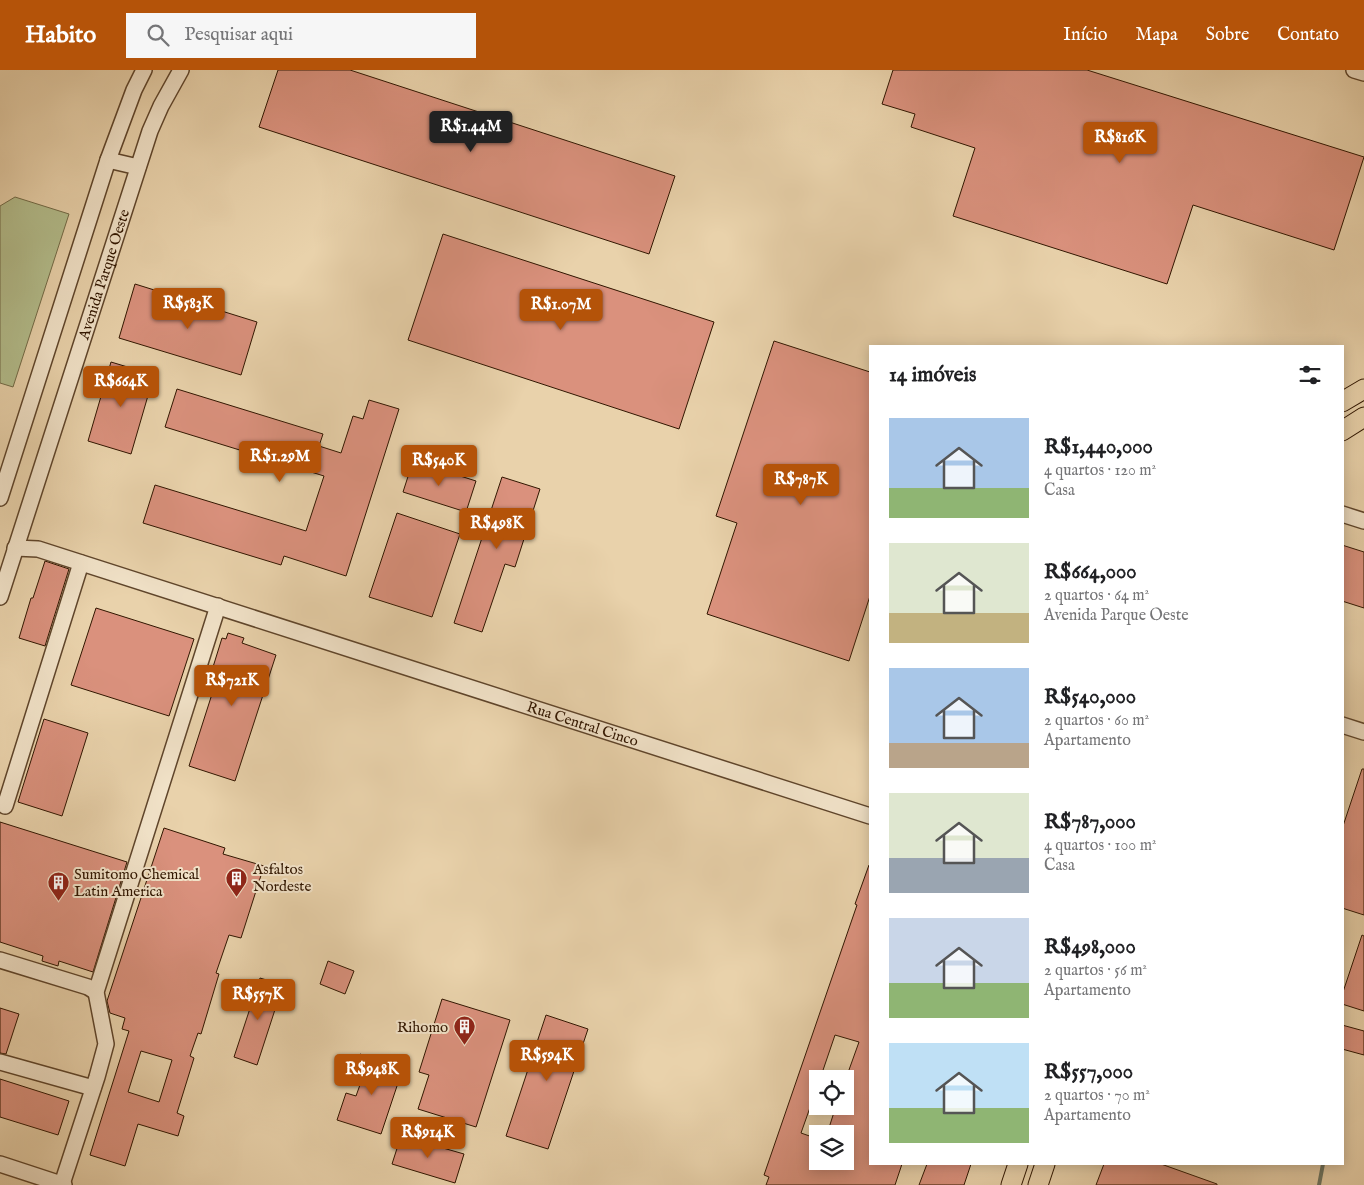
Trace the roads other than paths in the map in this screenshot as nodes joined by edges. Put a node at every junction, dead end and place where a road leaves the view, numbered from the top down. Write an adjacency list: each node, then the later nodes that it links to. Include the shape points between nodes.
1 (144, 70): 5 (street, Avenida Parque Oeste)
2 (180, 70): 6 (street, Avenida Parque Oeste, via 150,131)
3 (1354, 70): 4 (street)
4 (1364, 73)
5 (108, 160): 6 (street); 11 (street, Avenida Parque Oeste)
6 (138, 167): 15 (street, Avenida Parque Oeste)
7 (1364, 389): 8 (main road)
8 (1344, 401)
9 (1364, 417): 10 (main road)
10 (1344, 430)
11 (0, 498)
12 (1364, 506): 13 (street)
13 (1346, 515): 14 (street)
14 (1364, 521)
15 (15, 548): 16 (street, Rua Central Cinco, via 38,550); 17 (street, Avenida Parque Oeste)
16 (81, 563): 18 (street, Rua Central Cinco); 21 (street)
17 (0, 597)
18 (218, 606): 22 (street, Rua Central Cinco); 24 (street)
19 (1344, 726): 20 (street)
20 (1364, 732)
21 (5, 806)
22 (869, 816)
23 (0, 960): 24 (street)
24 (96, 992): 26 (street, via 106,1044)
25 (0, 1062): 26 (street)
26 (94, 1088): 30 (street)
27 (0, 1164): 30 (street)
28 (1018, 1165): 31 (main road)
29 (1045, 1165): 32 (main road)
30 (63, 1185)
31 (1011, 1185)
32 (1038, 1185)

